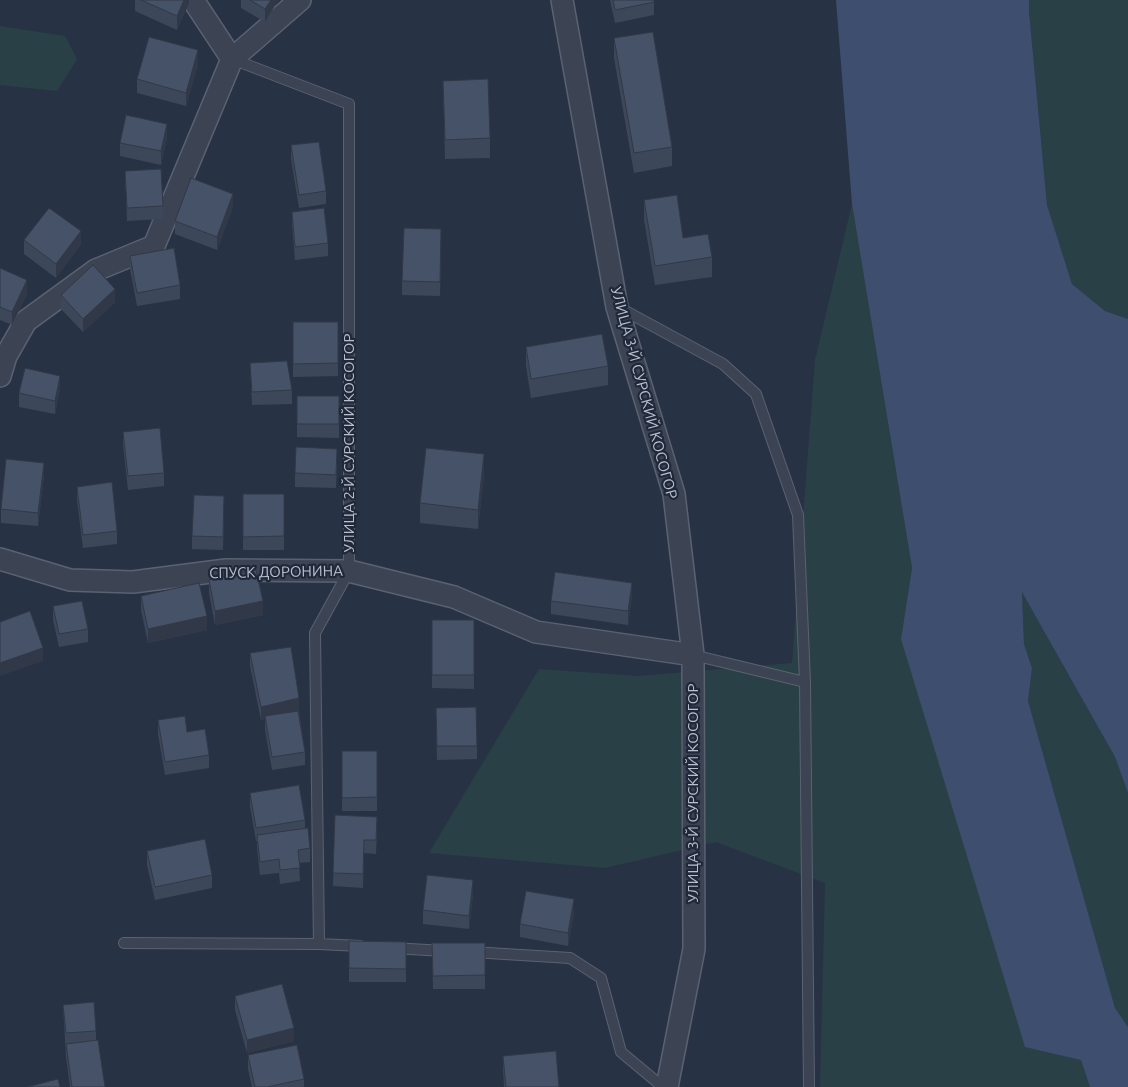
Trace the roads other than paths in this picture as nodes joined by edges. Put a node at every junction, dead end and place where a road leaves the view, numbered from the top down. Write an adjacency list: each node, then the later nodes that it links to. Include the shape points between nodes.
1 (193, 0): 4 (street)
2 (300, 0): 4 (street)
3 (562, 0): 5 (street, УЛИЦА 3-Й СУРСКИЙ КОСОГОР)
4 (232, 59): 6 (street, via 154,246 96,270 26,321 6,356); 8 (lane, УЛИЦА 2-Й СУРСКИЙ КОСОГОР, via 349,104)
5 (618, 306): 9 (street, УЛИЦА 3-Й СУРСКИЙ КОСОГОР, via 674,494); 10 (lane, via 723,364 756,394 798,514)
6 (0, 376)
7 (0, 559): 8 (street, СПУСК ДОРОНИНА, via 70,580 133,582 226,570)
8 (349, 571): 9 (street, СПУСК ДОРОНИНА, via 454,597 536,632); 12 (lane, УЛИЦА 2-Й СУРСКИЙ КОСОГОР, via 315,633)
9 (693, 655): 10 (lane); 14 (street, УЛИЦА 3-Й СУРСКИЙ КОСОГОР, via 694,949)
10 (805, 682): 15 (lane)
11 (124, 943): 12 (lane)
12 (319, 944): 13 (lane, via 570,958 601,978 621,1052)
13 (663, 1087)
14 (667, 1087)
15 (809, 1087)

